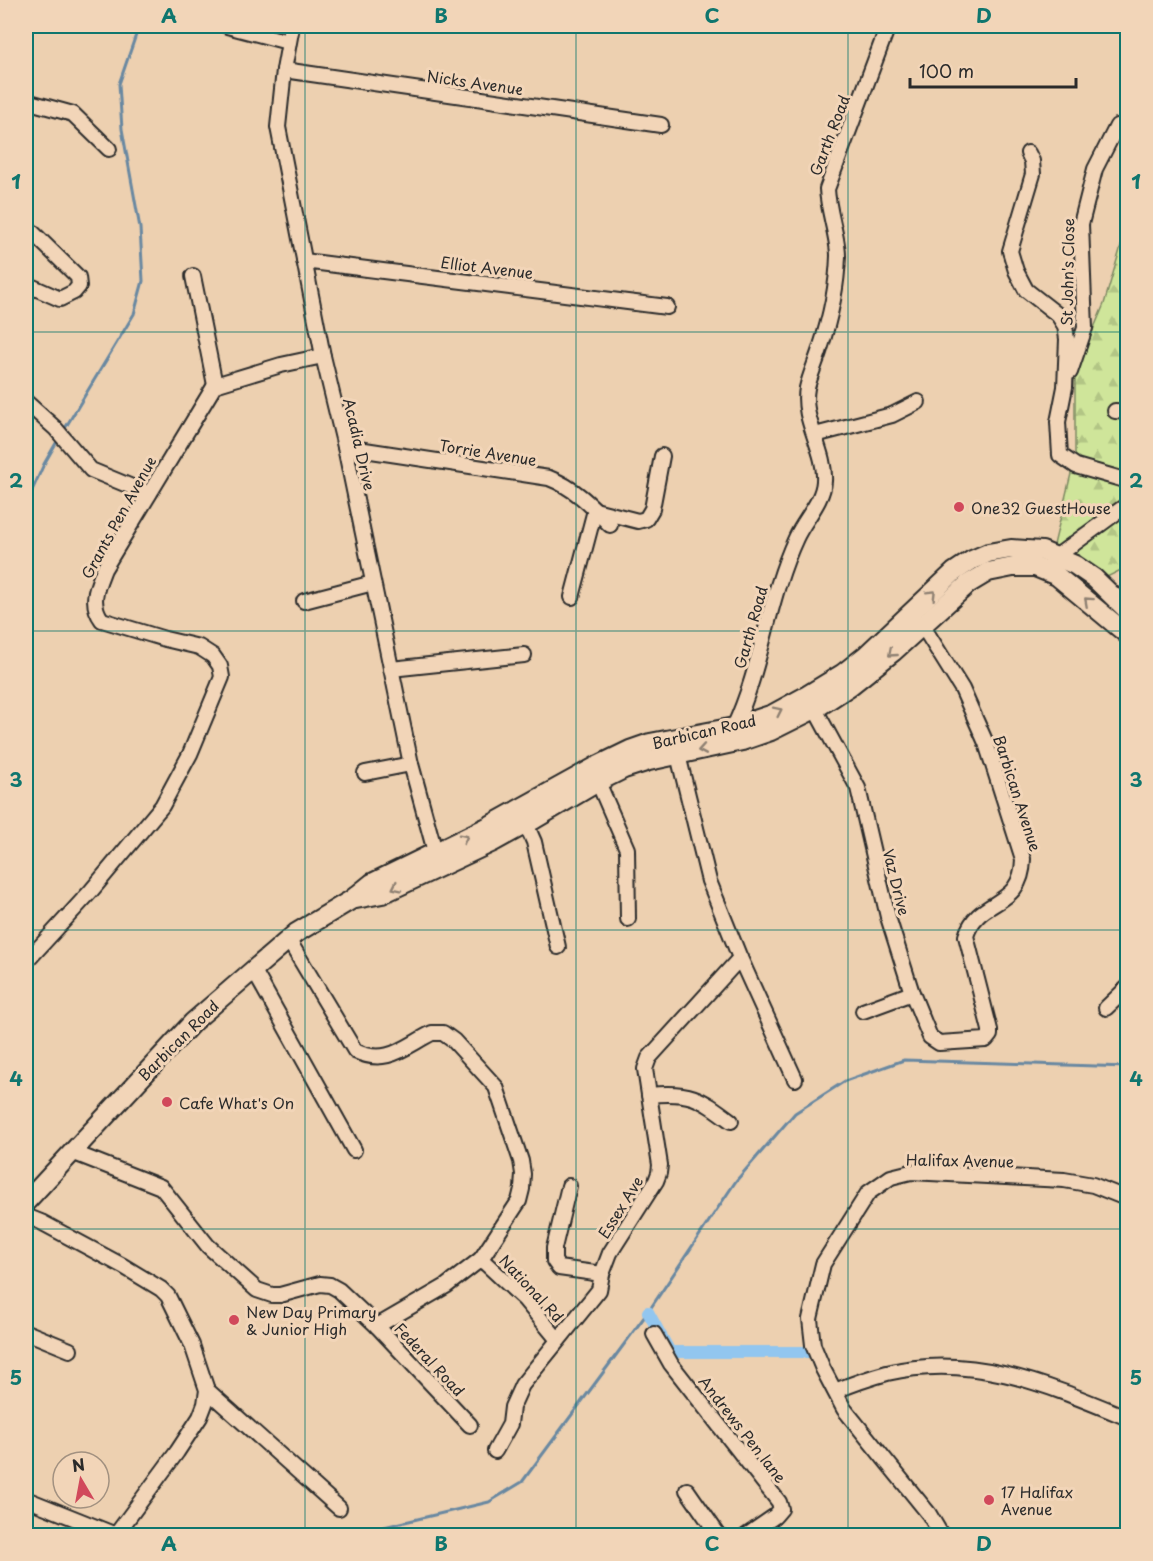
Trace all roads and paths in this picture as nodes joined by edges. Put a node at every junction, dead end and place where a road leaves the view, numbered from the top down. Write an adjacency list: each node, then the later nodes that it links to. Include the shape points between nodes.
1 (227, 26): 4 (street)
2 (292, 26): 4 (street, Acadia Drive)
3 (888, 26): 21 (street, Garth Road, via 827,189 838,253 835,295 807,389 807,410)
4 (288, 42): 5 (street, Acadia Drive)
5 (284, 70): 7 (street, Nicks Avenue); 12 (street, Acadia Drive, via 278,127)
6 (26, 101): 9 (street, via 73,114)
7 (661, 125)
8 (1117, 126): 18 (street, St John's Close, via 1095,169 1081,224 1085,328)
9 (110, 149)
10 (1028, 153): 18 (street, via 1033,174 1010,251 1026,290 1058,315 1065,326)
11 (26, 226): 14 (street, via 78,277 80,286 60,299)
12 (304, 261): 15 (street, Elliot Avenue); 16 (street, Acadia Drive)
13 (193, 276): 17 (street)
14 (26, 284)
15 (667, 307)
16 (323, 356): 17 (street); 22 (street, Acadia Drive)
17 (215, 385): 25 (street, Grants Pen Avenue)
18 (1065, 387): 24 (street, via 1058,422 1060,455 1076,466)
19 (26, 402): 25 (street, via 91,470)
20 (918, 402): 21 (street, via 891,415)
21 (815, 435): 40 (street, Garth Road, via 824,484 796,538)
22 (345, 447): 27 (street, Torrie Avenue, via 549,478 565,484); 31 (street, Acadia Drive)
23 (662, 456): 27 (street, via 652,509 646,519)
24 (1128, 481)
25 (149, 494): 51 (street, Grants Pen Avenue, via 104,569 95,593 97,614 102,620 199,647 213,656 222,677 190,754 162,806)
26 (1128, 504): 29 (street)
27 (595, 510): 28 (street, Torrie Avenue); 32 (street)
28 (610, 525)
29 (1057, 556): 30 (street); 34 (main road, Barbican Road, via 1094,578); 40 (main road, Barbican Road, one-way to 29, via 773,714 842,674 972,560 1011,549)
30 (1045, 571): 35 (main road, Barbican Road, via 1013,567 988,572 968,584); 36 (main road, Barbican Road, one-way to 30, via 1070,585)
31 (373, 583): 33 (street); 38 (street, Acadia Drive)
32 (572, 597)
33 (304, 601)
34 (1128, 611)
35 (922, 625): 39 (main road, Barbican Road, one-way to 39, via 850,686); 57 (street, Barbican Avenue, via 962,689 986,743 1023,859 1023,873 1016,889 970,924 966,936 990,1033 983,1041)
36 (1128, 635)
37 (524, 655): 38 (street)
38 (391, 669): 42 (street, Acadia Drive)
39 (815, 709): 41 (main road, Barbican Road, one-way to 41, via 742,741); 54 (street, Vaz Drive, via 858,788 888,917)
40 (734, 727): 46 (main road, Barbican Road, one-way to 40, via 630,750)
41 (678, 754): 44 (main road, Barbican Road); 50 (street, via 709,881)
42 (411, 764): 43 (street); 46 (street, Acadia Drive)
43 (365, 773)
44 (597, 782): 45 (main road, Barbican Road); 47 (street, via 627,849)
45 (526, 824): 46 (main road, Barbican Road); 49 (street, via 534,842)
46 (437, 860): 48 (main road, Barbican Road, via 382,894 351,900)
47 (628, 919)
48 (288, 939): 52 (main road, Barbican Road); 67 (street, via 355,1051 379,1058 427,1035 443,1033 496,1087 524,1174 519,1201)
49 (558, 947)
50 (740, 958): 58 (street); 59 (street, Essex Ave, via 649,1058 645,1069)
51 (26, 962)
52 (253, 969): 61 (street); 62 (main road, Barbican Road, via 193,1022)
53 (1128, 987): 55 (street)
54 (912, 993): 56 (street); 57 (street, Vaz Drive, via 930,1037 939,1043)
55 (1106, 1008)
56 (863, 1011)
57 (960, 1042)
58 (795, 1079)
59 (649, 1095): 60 (street, via 682,1094 709,1105); 68 (street, Essex Ave, via 659,1173 610,1253)
60 (731, 1121)
61 (354, 1150)
62 (72, 1152): 65 (main road, Barbican Road); 69 (street, Federal Road, via 161,1187 208,1246 257,1290 272,1295 330,1285 352,1300)
63 (569, 1186): 68 (street, via 554,1261 559,1268)
64 (1128, 1199): 75 (street, Halifax Avenue, via 1093,1185 1064,1180 911,1172 891,1177 868,1193 823,1264 814,1296 810,1319 813,1345)
65 (26, 1202)
66 (26, 1216): 74 (street, via 161,1289 192,1345)
67 (481, 1259): 69 (street, via 446,1286); 72 (street, National Rd, via 525,1300)
68 (602, 1274): 72 (street, Essex Ave, via 599,1290)
69 (376, 1326): 77 (street, Federal Road)
70 (26, 1332): 73 (street)
71 (654, 1334): 84 (street, Andrews Pen lane, via 671,1364 779,1502 781,1509 775,1516)
72 (558, 1340): 78 (street, Essex Ave, via 522,1385 512,1407 510,1424)
73 (70, 1350)
74 (207, 1390): 81 (street); 82 (street, via 200,1417)
75 (835, 1391): 76 (street, via 889,1373 955,1367 1001,1372 1040,1383); 85 (street, Halifax Avenue, via 844,1409 929,1514)
76 (1128, 1418)
77 (470, 1425)
78 (495, 1451)
79 (687, 1490): 83 (street)
80 (26, 1498): 82 (street)
81 (339, 1508)
82 (116, 1535)
83 (719, 1536)
84 (746, 1536)
85 (942, 1536)

